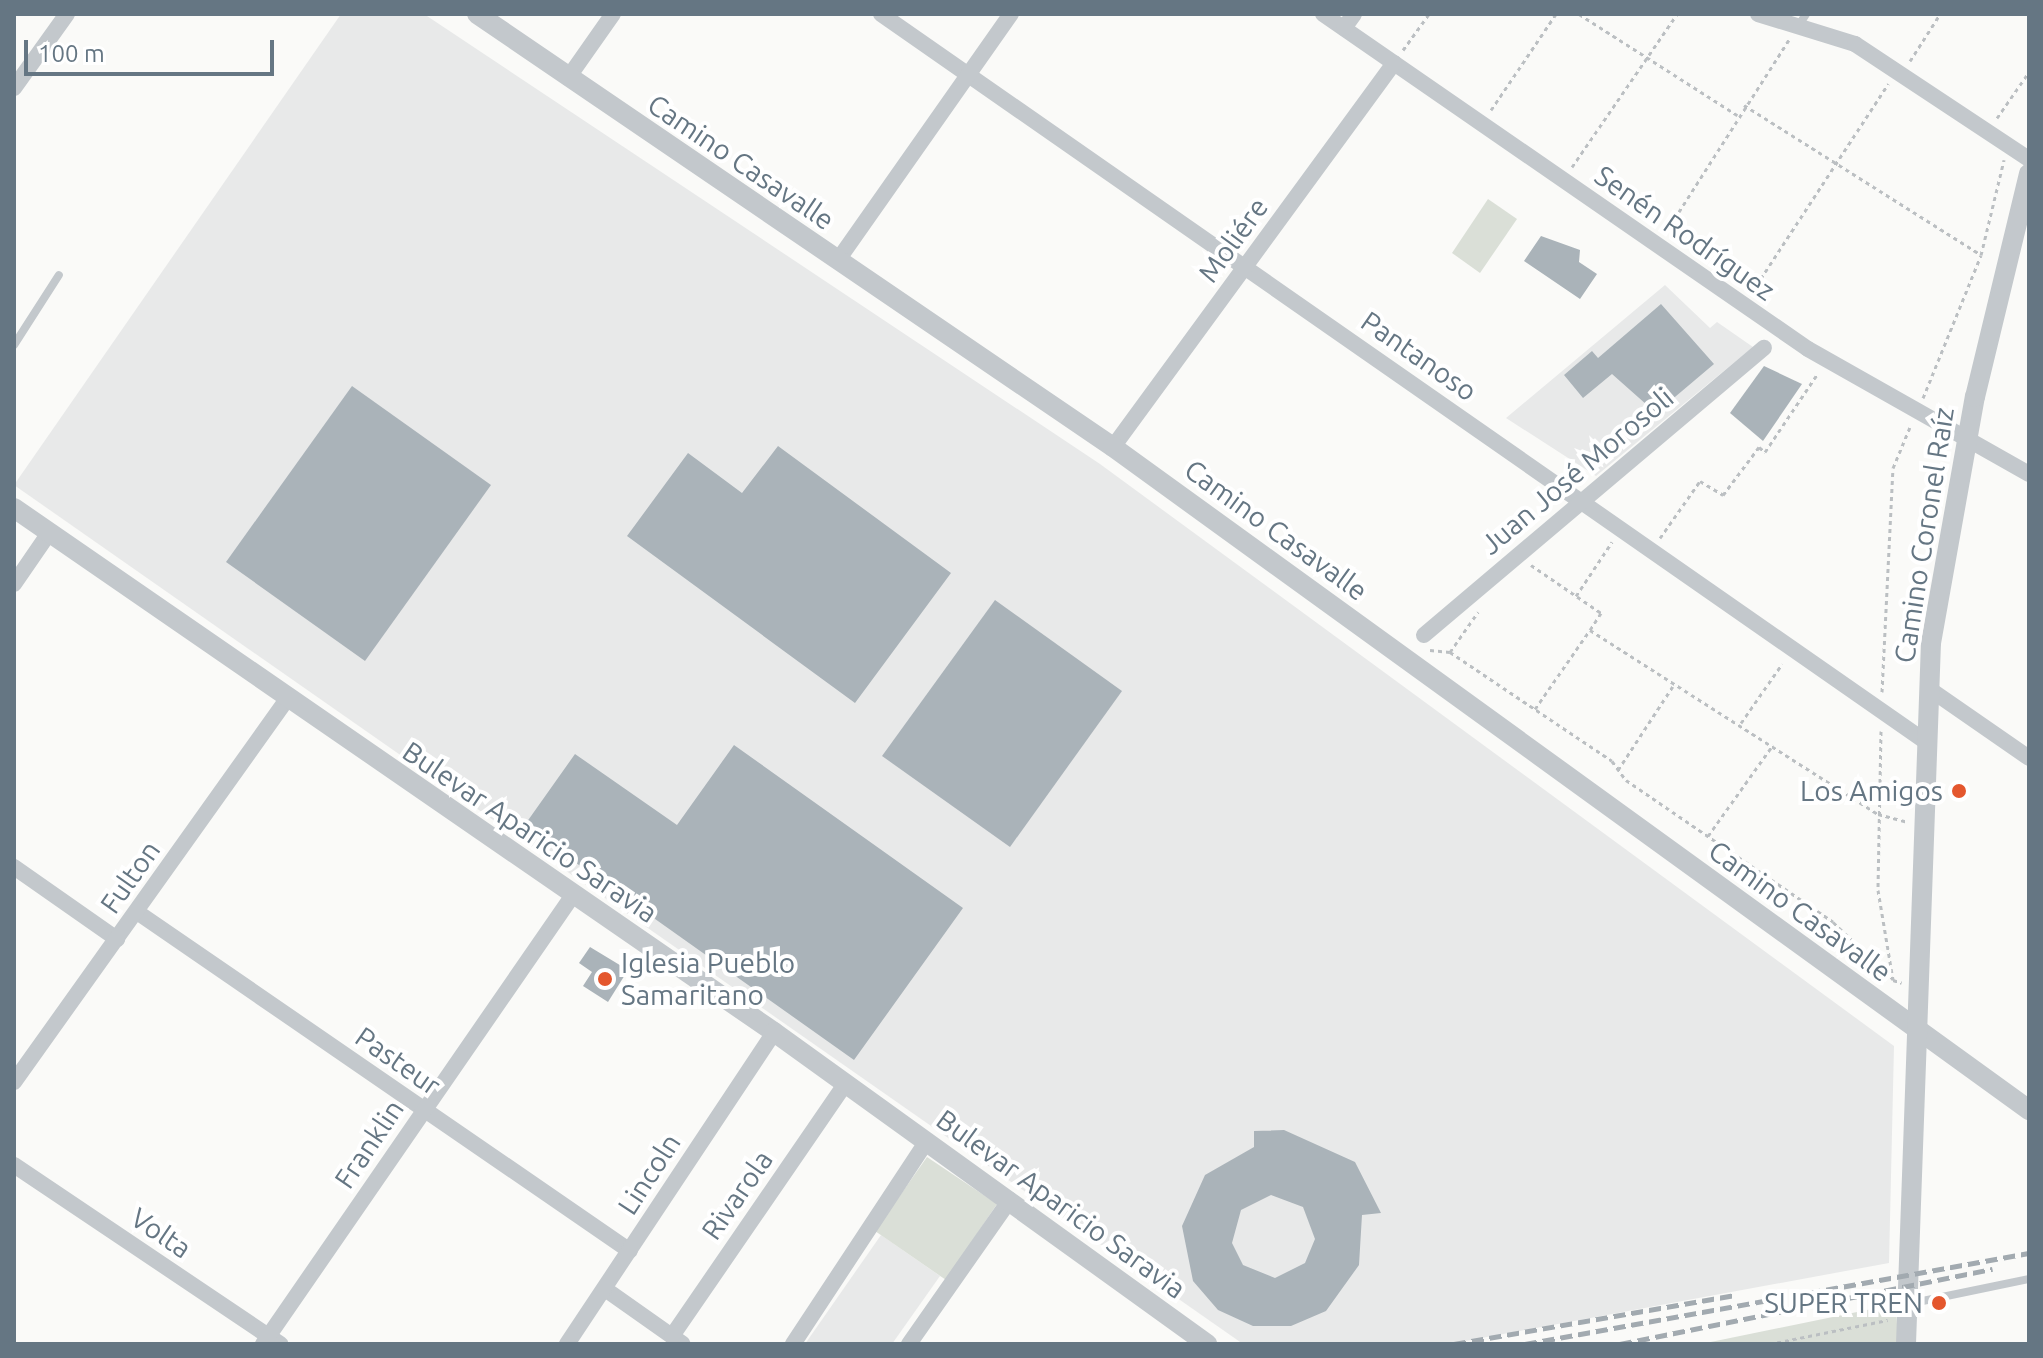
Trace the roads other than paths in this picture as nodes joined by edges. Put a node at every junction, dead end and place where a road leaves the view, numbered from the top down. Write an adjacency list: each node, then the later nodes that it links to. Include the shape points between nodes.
1 (67, 14): 14 (street)
2 (477, 14): 13 (street, Camino Casavalle)
3 (613, 14): 13 (street)
4 (881, 14): 12 (street, Pantanoso)
5 (1011, 14): 12 (street)
6 (1323, 14): 10 (street, Senén Rodríguez)
7 (1354, 14): 10 (street)
8 (1758, 14): 9 (street)
9 (1801, 21): 15 (street, via 1831,32 1899,73)
10 (1344, 28): 11 (street, Senén Rodríguez)
11 (1394, 63): 18 (street, Moliére); 22 (street, Senén Rodríguez, via 1743,305 1915,415)
12 (967, 76): 17 (street); 18 (street, Pantanoso)
13 (568, 78): 17 (street, Camino Casavalle)
14 (14, 88)
15 (2029, 159)
16 (2029, 173): 22 (street, Camino Coronel Raíz)
17 (838, 260): 23 (street, Camino Casavalle)
18 (1245, 267): 23 (street, Moliére); 25 (street, Pantanoso)
19 (59, 275): 20 (lane)
20 (14, 345)
21 (1764, 348): 25 (street, Juan José Morosoli)
22 (1968, 439): 24 (street, Senén Rodríguez); 30 (street, Camino Coronel Raíz, via 1936,601)
23 (1113, 447): 38 (street, Camino Casavalle)
24 (2029, 474)
25 (1580, 501): 29 (street, Juan José Morosoli); 32 (street, Pantanoso)
26 (14, 508): 27 (street, Bulevar Aparicio Saravia)
27 (49, 533): 28 (street); 31 (street, Bulevar Aparicio Saravia)
28 (14, 584)
29 (1420, 642)
30 (1928, 688): 32 (street, Camino Coronel Raíz); 33 (street)
31 (286, 700): 35 (street, Bulevar Aparicio Saravia); 36 (street, Fulton)
32 (1926, 742): 38 (street, Camino Coronel Raíz)
33 (2029, 758)
34 (14, 867): 37 (street)
35 (573, 895): 39 (street, Bulevar Aparicio Saravia); 43 (street, Franklin)
36 (137, 912): 37 (street, Fulton); 43 (street, Pasteur)
37 (117, 939): 40 (street, Fulton)
38 (1917, 1031): 42 (street, Camino Casavalle); 50 (street, Camino Coronel Raíz)
39 (774, 1032): 41 (street, Bulevar Aparicio Saravia); 47 (street, Lincoln)
40 (14, 1082)
41 (846, 1083): 44 (street, Bulevar Aparicio Saravia); 51 (street, Rivarola)
42 (2029, 1110)
43 (423, 1111): 47 (street, Pasteur); 52 (street, Franklin)
44 (927, 1141): 46 (street, Bulevar Aparicio Saravia); 54 (street)
45 (14, 1165): 52 (street, Volta)
46 (1010, 1200): 55 (street); 56 (street, Bulevar Aparicio Saravia)
47 (630, 1251): 49 (street, Lincoln)
48 (2029, 1279): 50 (lane)
49 (605, 1289): 51 (street); 53 (street, Lincoln)
50 (1907, 1310): 57 (street, Camino Coronel Raíz)
51 (678, 1340)
52 (270, 1341)
53 (567, 1344)
54 (793, 1344)
55 (909, 1344)
56 (1207, 1344)
57 (1906, 1344)

